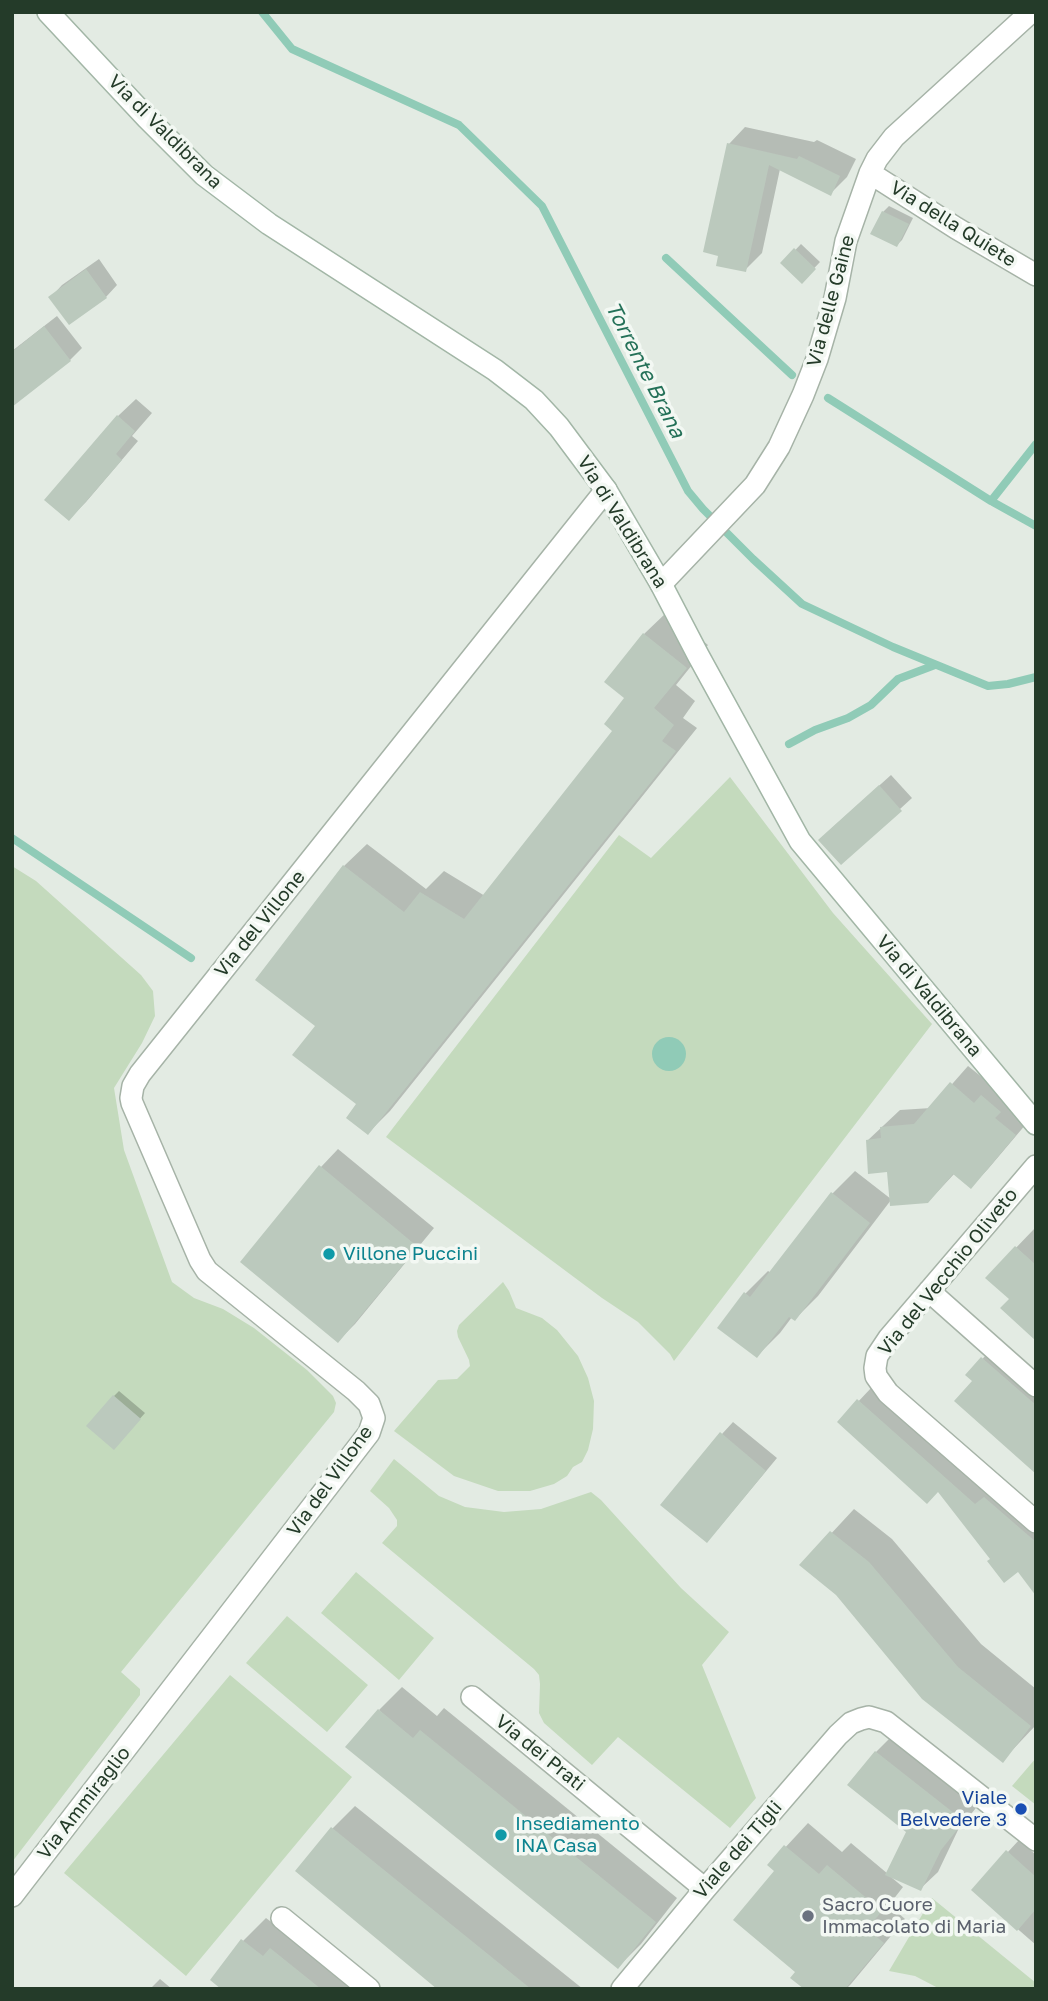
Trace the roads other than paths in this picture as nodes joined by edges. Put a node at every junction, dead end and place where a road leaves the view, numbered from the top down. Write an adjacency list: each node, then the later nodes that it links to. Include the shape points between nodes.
1 (48, 12): 7 (street, Via di Valdibrana, via 204,175 269,224 516,385 559,427)
2 (1031, 12): 4 (street, Via delle Gaine)
3 (1036, 17): 4 (street, Via delle Gaine)
4 (1011, 30): 5 (street, Via delle Gaine, via 894,137)
5 (870, 173): 6 (street, Via della Quiete); 8 (street, Via delle Gaine, via 846,241 825,334 803,395 771,461 755,485)
6 (1036, 275)
7 (606, 490): 8 (street, Via di Valdibrana); 15 (street, Via del Villone, via 136,1080 131,1092 200,1260 214,1278 356,1391 369,1404 374,1418 369,1433)
8 (661, 584): 9 (street, Via di Valdibrana, via 800,842)
9 (1036, 1124)
10 (1036, 1166): 11 (street, Via del Vecchio Oliveto)
11 (929, 1291): 12 (street); 13 (street, Via del Vecchio Oliveto, via 882,1347 876,1376 888,1394)
12 (1036, 1386)
13 (1036, 1522)
14 (471, 1697): 17 (street, Via dei Prati)
15 (156, 1709): 18 (street, Via Ammiraglio)
16 (1036, 1840): 17 (street, Viale dei Tigli, via 886,1722 870,1717 851,1723 838,1735)
17 (705, 1889): 21 (street, Viale dei Tigli)
18 (12, 1896)
19 (282, 1918): 20 (street)
20 (369, 1989)
21 (622, 1989)

